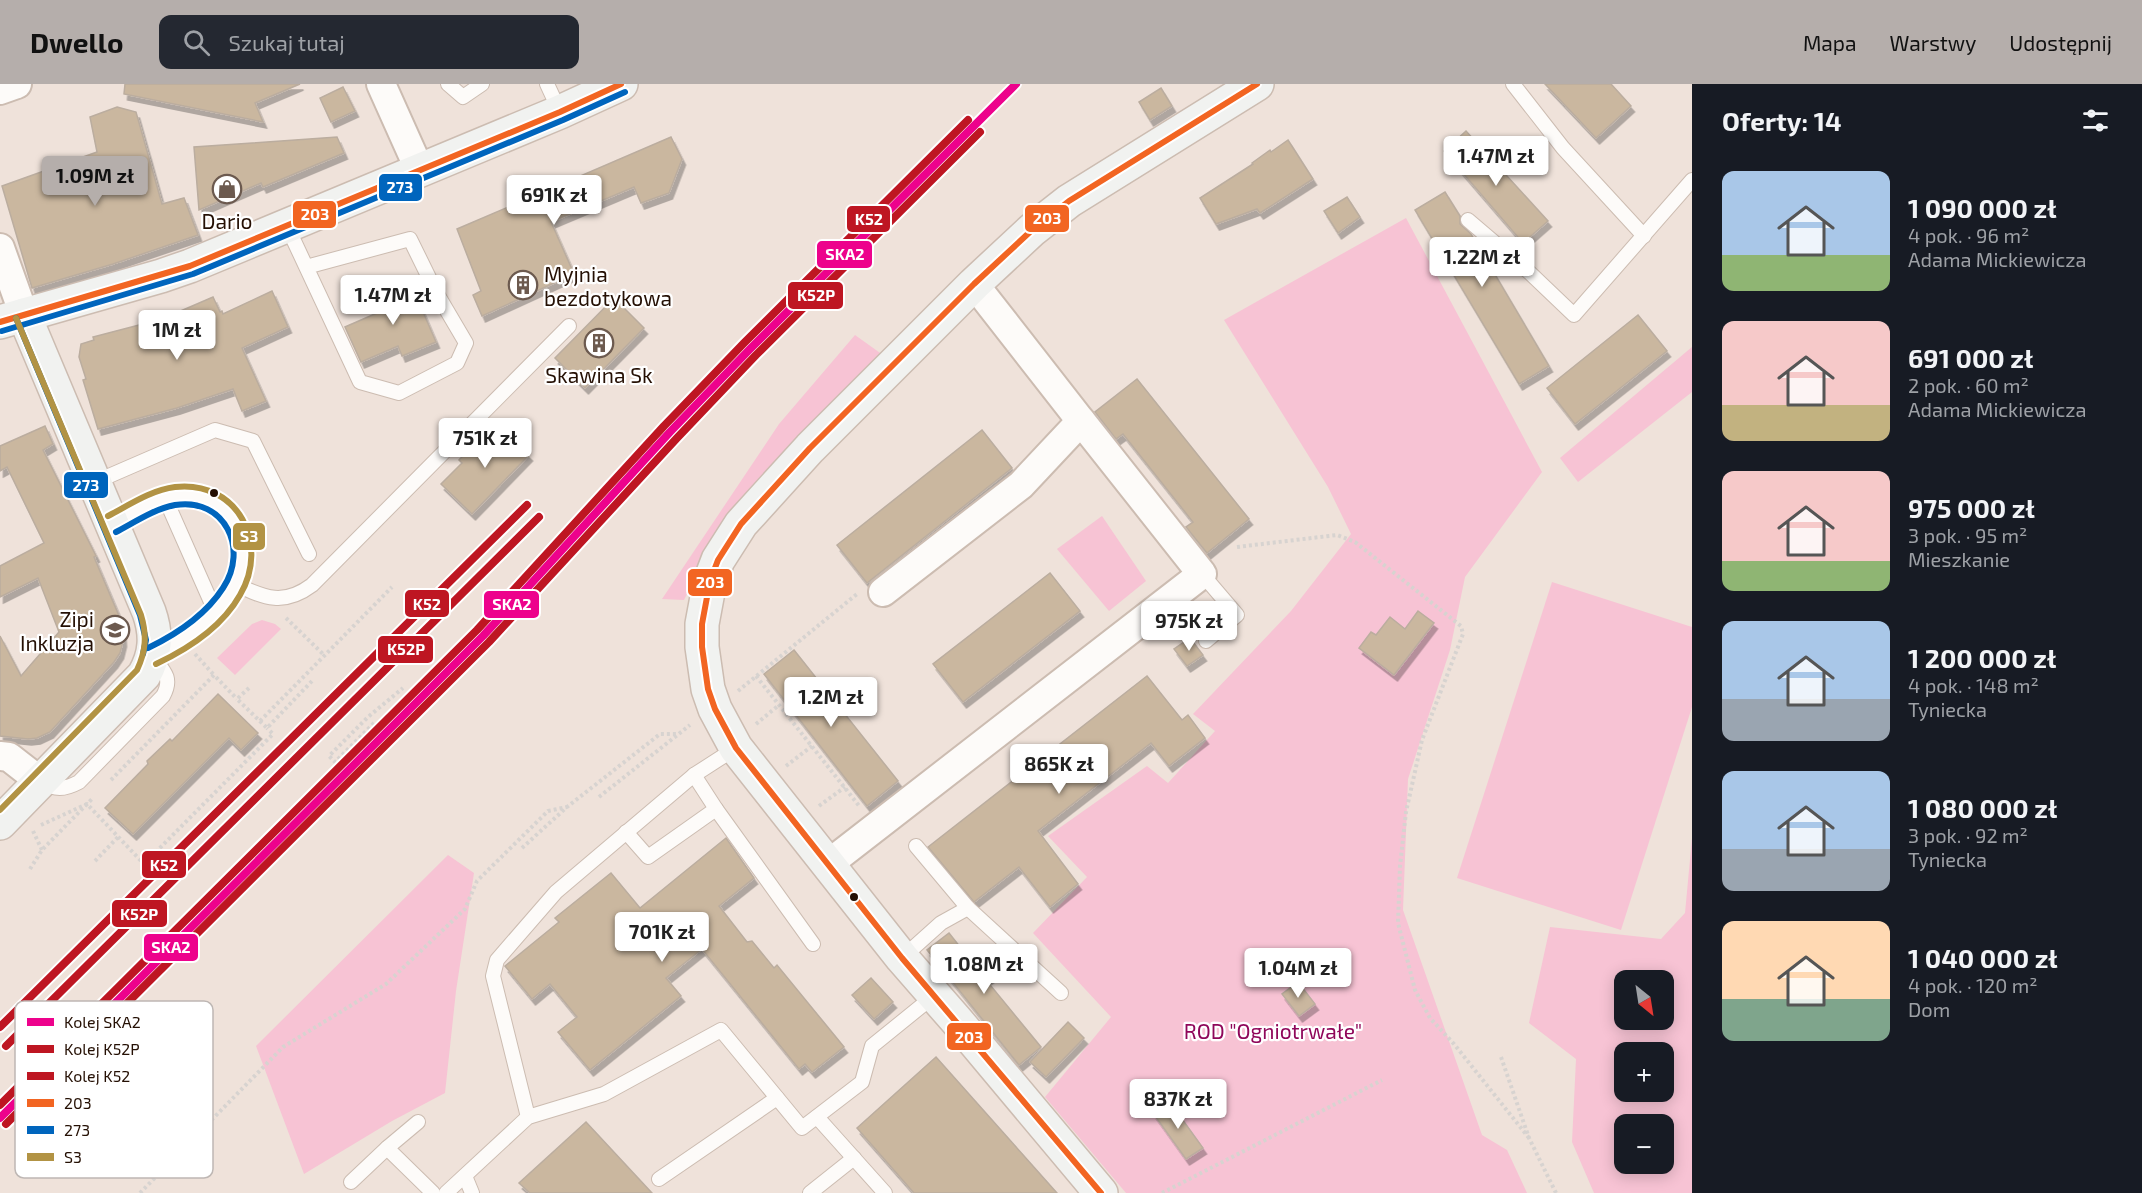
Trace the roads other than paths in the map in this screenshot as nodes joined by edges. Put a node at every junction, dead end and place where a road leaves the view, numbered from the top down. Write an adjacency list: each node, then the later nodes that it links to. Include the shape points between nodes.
1 (17, 84): 8 (street)
2 (381, 84): 10 (street)
3 (448, 84): 4 (lane, via 463,97)
4 (482, 84)
5 (621, 84): 9 (street)
6 (1257, 84): 17 (street, via 1069,201)
7 (1513, 84): 14 (lane, via 1563,148)
8 (0, 90)
9 (554, 98): 10 (street)
10 (420, 171): 13 (street)
11 (1692, 180): 14 (lane)
12 (1468, 220): 14 (lane, via 1574,315)
13 (287, 226): 16 (lane); 18 (street, via 161,276)
14 (1644, 236)
15 (0, 248): 18 (street)
16 (306, 267): 16 (lane, via 360,382 399,393 457,363 466,343 410,239)
17 (974, 284): 20 (street); 31 (street, via 810,448 727,543 710,581 702,624 704,671 715,709)
18 (12, 319): 21 (street)
19 (569, 326): 26 (lane, via 312,585 295,595 272,599)
20 (1081, 421): 25 (street); 27 (street, via 1021,485)
21 (95, 482): 23 (street); 24 (lane, via 215,430 253,441)
22 (165, 498): 23 (lane); 26 (lane, via 198,495 230,514 244,549); 28 (lane)
23 (112, 524): 30 (street, via 150,612 155,640)
24 (309, 554)
25 (1202, 574): 29 (lane, via 1237,615); 39 (street)
26 (237, 585): 28 (lane)
27 (883, 592)
28 (214, 611): 30 (lane, via 182,640)
29 (1206, 641)
30 (152, 656): 34 (street, via 144,675)
31 (736, 748): 33 (lane); 39 (street)
32 (0, 756): 34 (street, via 9,757)
33 (694, 775): 35 (lane); 37 (lane)
34 (41, 782): 36 (street)
35 (716, 809): 37 (lane, via 648,857); 41 (lane)
36 (0, 823)
37 (626, 832): 47 (lane, via 556,892 497,960 493,976)
38 (916, 846): 40 (lane)
39 (828, 865): 42 (street)
40 (968, 909): 42 (lane, via 941,923); 43 (lane)
41 (813, 944)
42 (902, 958): 44 (street)
43 (1061, 993)
44 (935, 995): 46 (lane, via 872,1046 862,1082); 59 (street)
45 (777, 1098): 46 (lane, via 802,1128); 47 (lane, via 721,1030 604,1094); 52 (lane)
46 (817, 1116): 50 (lane)
47 (528, 1117): 51 (lane)
48 (418, 1122): 49 (lane)
49 (387, 1148): 53 (lane); 54 (lane)
50 (854, 1158): 57 (lane); 58 (lane)
51 (465, 1176): 55 (lane); 56 (lane)
52 (659, 1179)
53 (351, 1182)
54 (433, 1193)
55 (446, 1193)
56 (472, 1193)
57 (810, 1193)
58 (885, 1193)
59 (1101, 1193)

